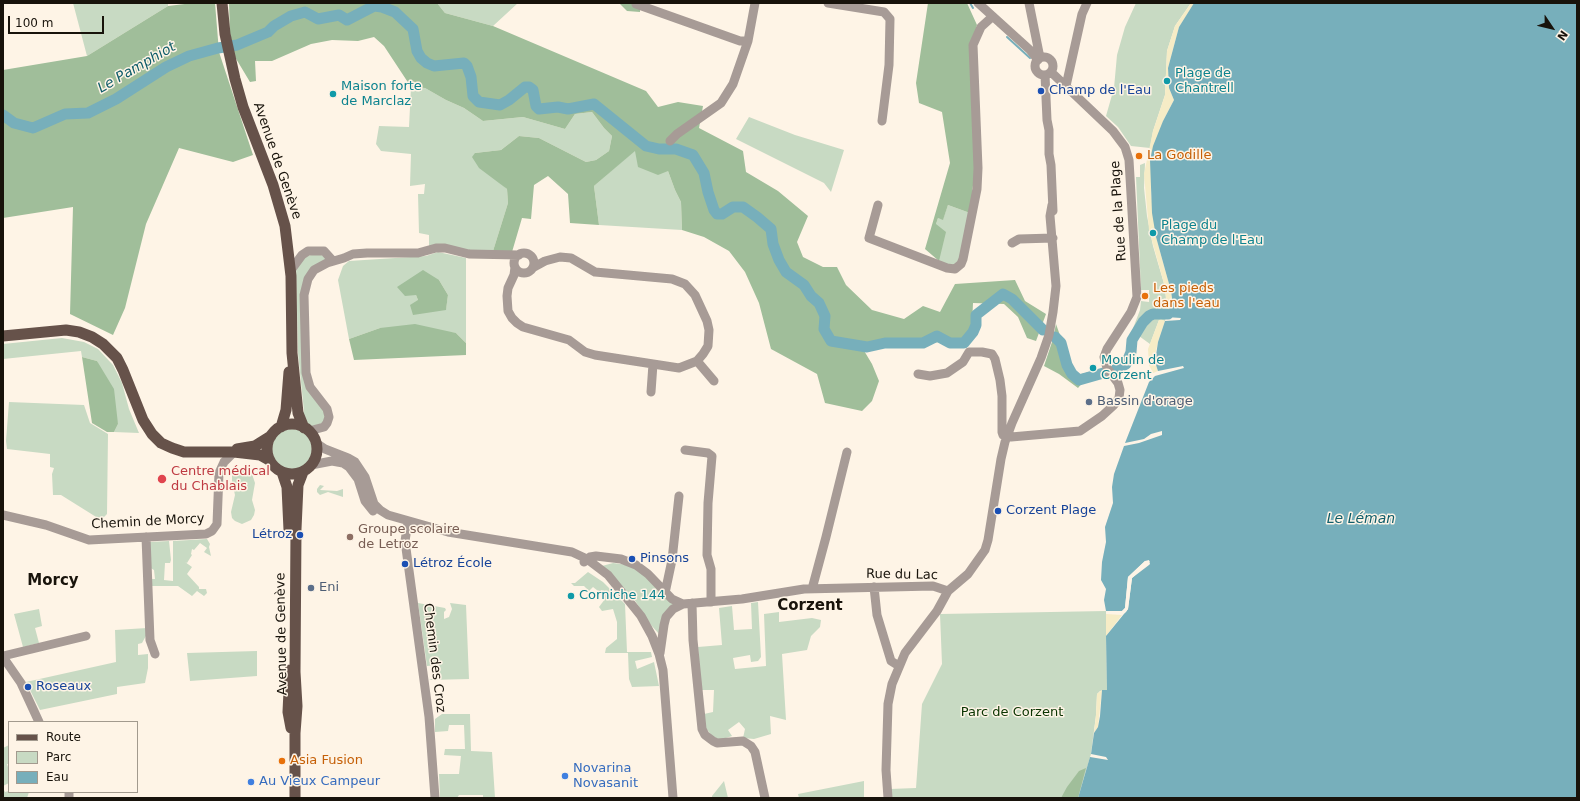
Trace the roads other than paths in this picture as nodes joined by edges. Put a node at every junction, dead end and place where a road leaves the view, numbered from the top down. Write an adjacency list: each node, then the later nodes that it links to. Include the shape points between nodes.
1 (755, 3): 9 (street)
2 (828, 3): 13 (street, via 884,12 890,19 889,65)
3 (978, 3): 8 (street)
4 (1029, 3): 10 (street)
5 (1087, 3): 12 (street, via 1082,14)
6 (636, 4): 9 (street, via 740,41)
7 (223, 7): 25 (main road, Avenue de Genève, via 227,45 235,79 281,211)
8 (992, 17): 10 (street); 15 (street, via 981,27 972,45 977,189 961,264 955,269 947,268 869,238)
9 (748, 41): 14 (street, via 733,84 721,103)
10 (1039, 59): 11 (street, via 1046,58 1051,62 1052,67); 11 (street, via 1035,64 1036,70 1039,74)
11 (1048, 73): 12 (street, Rue de la Plage); 16 (street, Rue du Lac, via 1047,120 1050,130 1054,226)
12 (1066, 86): 38 (street, Rue de la Plage, via 1117,136 1127,151 1130,165 1137,294 1131,312 1104,354 1104,361 1120,390 1119,398 1108,411 1088,427 1076,432)
13 (882, 121)
14 (670, 141)
15 (878, 204)
16 (1052, 238): 17 (street); 38 (street, Rue du Lac, via 1057,266 1053,316 1039,363)
17 (1012, 242)
18 (519, 255): 19 (street); 20 (street, via 526,253); 23 (street)
19 (506, 256): 21 (street, via 469,254 436,248 418,253 353,254); 23 (street)
20 (532, 257): 22 (street); 24 (street)
21 (333, 261): 25 (street, via 324,251 308,251); 36 (street, via 314,270 304,290 306,378 327,409 329,417 324,427)
22 (545, 261): 24 (street); 30 (street, via 560,257 571,258 596,272 672,279 685,284 696,295 709,330 708,346)
23 (515, 265): 26 (street, via 517,271); 27 (street)
24 (534, 267): 26 (street, via 530,272)
25 (291, 270): 29 (main road, Avenue de Genève)
26 (523, 273): 27 (street)
27 (511, 281): 31 (street, via 508,288 508,311 517,323 569,340 585,352)
28 (3, 336): 41 (main road, via 66,330 92,337 117,358 143,420 158,440 170,448 184,452)
29 (292, 354): 35 (main road, Avenue de Genève, via 286,410); 36 (main road, Avenue de Genève, via 298,412)
30 (697, 361): 31 (street, via 679,368); 33 (street)
31 (652, 364): 34 (street)
32 (918, 374): 38 (street, via 930,376 947,373 963,362 969,352 992,354 1000,380 1002,432)
33 (714, 381)
34 (651, 392)
35 (281, 427): 36 (main road, via 293,424); 37 (main road)
36 (307, 429): 39 (main road)
37 (271, 436): 41 (main road, via 255,446); 43 (main road, via 267,448)
38 (1007, 436): 54 (street, Rue du Lac, via 985,550 968,574)
39 (316, 444): 44 (main road, via 316,457); 46 (street, via 352,460 361,469)
40 (685, 450): 56 (street, via 708,453 712,456 707,556 712,569)
41 (229, 452): 43 (main road, via 260,455); 50 (street, Chemin de Morcy, via 219,473 218,520 215,528 204,535)
42 (847, 452): 53 (street)
43 (269, 460): 45 (main road)
44 (307, 468): 45 (main road, via 290,474); 46 (street, via 328,461 343,463); 63 (main road, Avenue de Genève, via 298,485)
45 (282, 472): 63 (main road, Avenue de Genève, via 287,489 290,543 290,669)
46 (364, 485): 49 (street, via 364,497 382,518)
47 (679, 496): 55 (street, via 672,560)
48 (3, 515): 50 (street, Chemin de Morcy, via 46,525 88,540)
49 (408, 524): 51 (street, via 572,552); 68 (street, Chemin des Croz, via 405,541 429,717)
50 (146, 537): 59 (street, via 150,640)
51 (591, 562): 55 (street, via 621,559 640,567); 60 (street, via 608,575 646,623)
52 (874, 587): 53 (street, Rue du Lac); 54 (street, Rue du Lac, via 936,586); 62 (street, via 876,613 891,662)
53 (812, 589): 56 (street, Rue du Lac)
54 (948, 591): 62 (street)
55 (665, 593): 57 (street, via 676,602)
56 (711, 602): 57 (street, Rue du Lac)
57 (687, 604): 60 (street, via 673,609 666,617); 70 (street, via 702,729 713,741 743,741 752,746)
58 (86, 636): 61 (street)
59 (155, 654)
60 (659, 654): 69 (street, via 663,670)
61 (3, 656): 65 (street, via 21,683)
62 (899, 666): 71 (street, via 888,704)
63 (293, 692): 64 (main road, Avenue de Genève)
64 (293, 704): 66 (main road, Avenue de Genève); 67 (main road, Avenue de Genève)
65 (40, 721)
66 (290, 798)
67 (295, 798)
68 (435, 798)
69 (673, 798)
70 (765, 798)
71 (888, 798)

